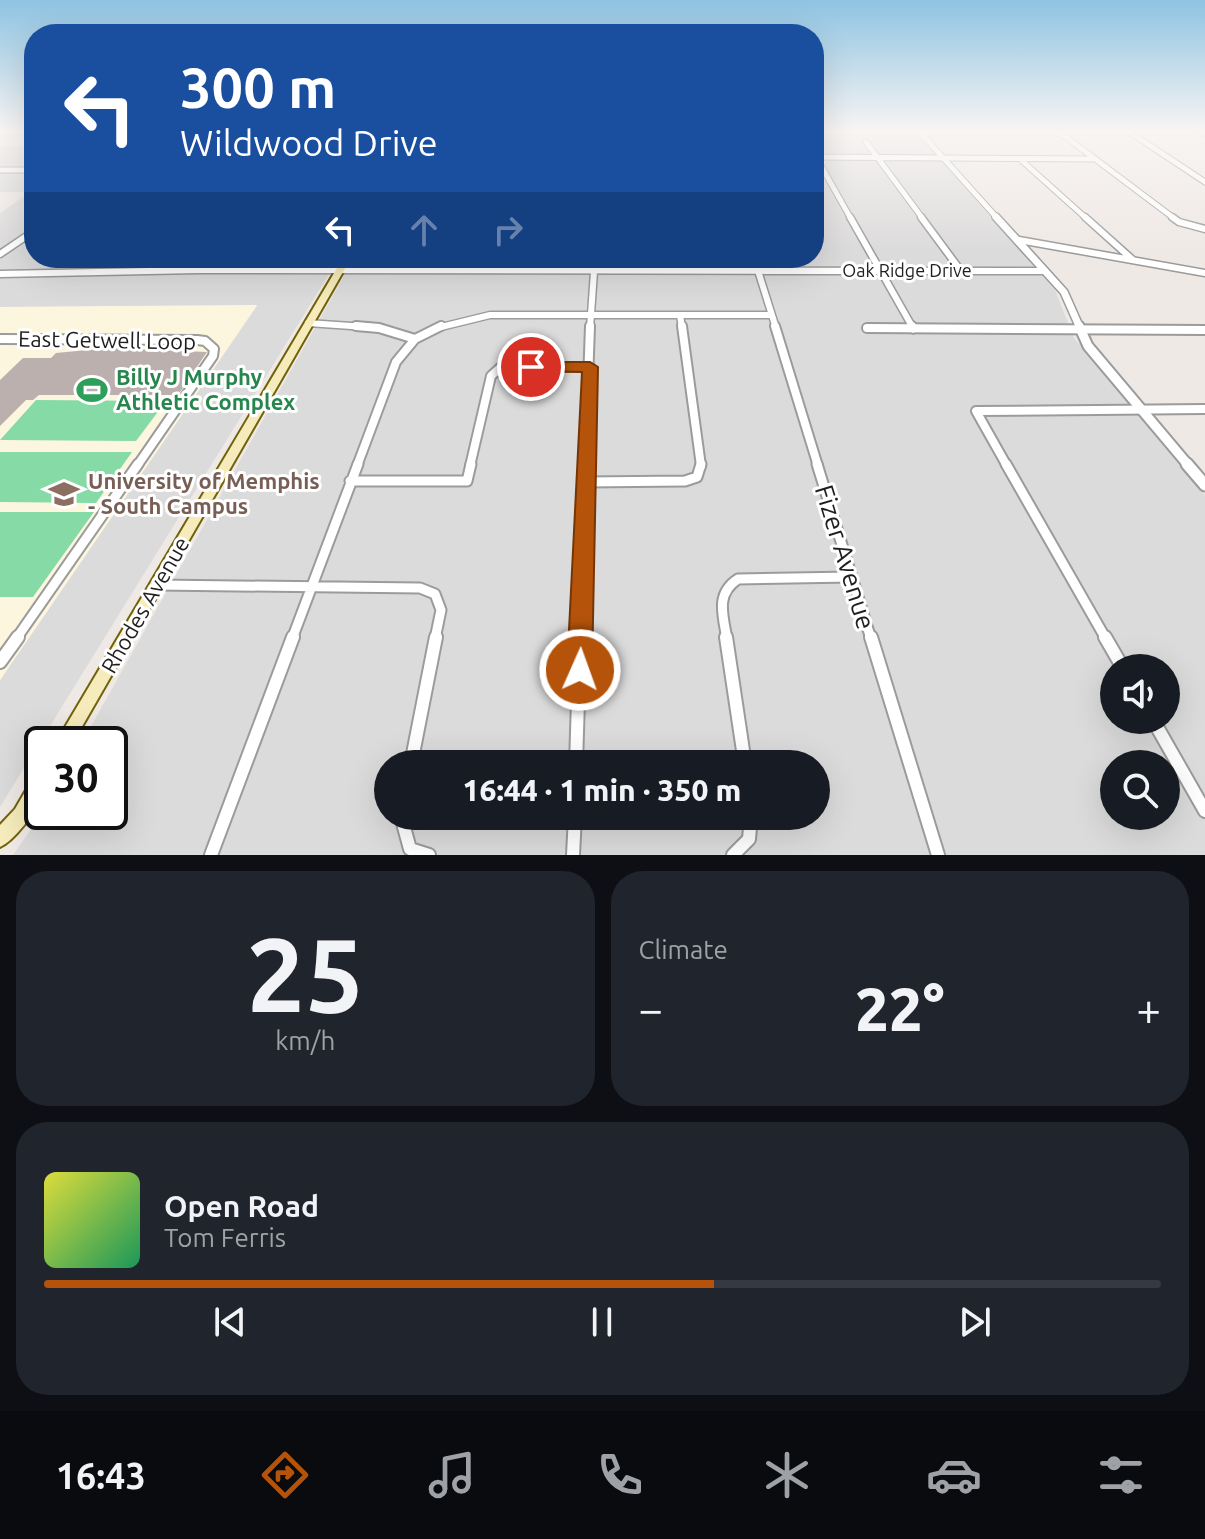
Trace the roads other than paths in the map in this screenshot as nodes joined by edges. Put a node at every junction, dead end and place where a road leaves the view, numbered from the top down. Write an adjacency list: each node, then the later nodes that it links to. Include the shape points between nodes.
1 (887, 171): 20 (street)
2 (955, 171): 10 (street)
3 (1033, 171): 12 (street)
4 (1110, 171): 8 (street, via 1179,222)
5 (1188, 171): 7 (street)
6 (824, 172): 19 (street)
7 (1205, 182)
8 (1205, 229)
9 (24, 238): 11 (street)
10 (1019, 240): 12 (street); 21 (street)
11 (0, 254)
12 (1134, 261): 22 (street)
13 (247, 268): 16 (street, Oak Ridge Drive)
14 (342, 268): 27 (main road, Rhodes Avenue)
15 (511, 268): 17 (street, Oak Ridge Drive)
16 (198, 270): 23 (street, Oak Ridge Drive)
17 (595, 270): 18 (street, Oak Ridge Drive); 24 (street)
18 (757, 270): 19 (street, Oak Ridge Drive); 26 (street, Fizer Avenue)
19 (879, 271): 20 (street, Oak Ridge Drive); 29 (street)
20 (961, 271): 21 (street, Oak Ridge Drive)
21 (1045, 271): 30 (street, via 1064,292)
22 (1205, 273)
23 (0, 274)
24 (590, 315): 25 (street); 33 (street, via 466,318); 34 (street)
25 (680, 315): 26 (street); 38 (street, via 701,466 697,477)
26 (771, 315): 40 (street, Fizer Avenue)
27 (308, 323): 33 (street, via 379,328); 41 (main road, Rhodes Avenue)
28 (867, 328): 29 (street)
29 (913, 329): 30 (street)
30 (1078, 330): 31 (street); 35 (street)
31 (1205, 330)
32 (0, 339): 44 (street, East Getwell Loop, via 197,340 214,349)
33 (415, 339): 37 (street, via 396,362)
34 (590, 367): 37 (street, via 501,367 491,376 467,481); 38 (street)
35 (1140, 409): 36 (street); 39 (street); 43 (street, via 976,411)
36 (1205, 409)
37 (350, 481): 42 (street)
38 (586, 482): 48 (street)
39 (1205, 485)
40 (852, 577): 49 (street, via 738,579 727,586 721,600); 60 (street, Fizer Avenue)
41 (157, 585): 42 (street); 45 (main road, Rhodes Avenue)
42 (310, 585): 47 (street, via 420,588 435,594 441,610); 56 (street)
43 (1115, 654)
44 (0, 662)
45 (74, 726)
46 (1161, 734): 51 (street)
47 (414, 750)
48 (576, 750)
49 (743, 750)
50 (24, 810): 55 (main road)
51 (1205, 811)
52 (405, 830): 57 (street, via 410,849)
53 (574, 830): 58 (street)
54 (750, 830): 59 (street, via 749,839)
55 (0, 838)
56 (211, 855)
57 (429, 855)
58 (573, 855)
59 (733, 855)
60 (938, 855)

